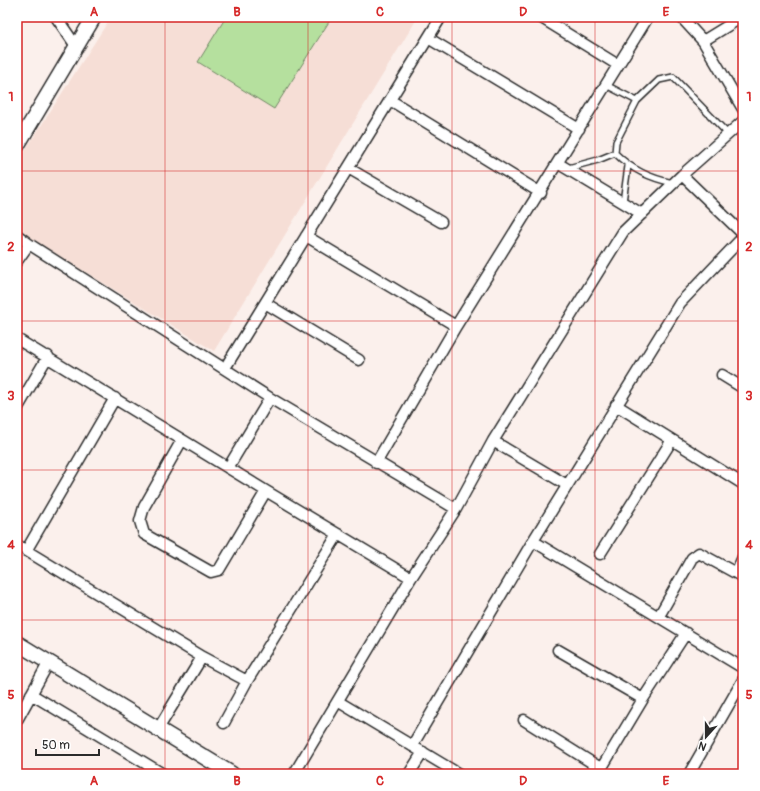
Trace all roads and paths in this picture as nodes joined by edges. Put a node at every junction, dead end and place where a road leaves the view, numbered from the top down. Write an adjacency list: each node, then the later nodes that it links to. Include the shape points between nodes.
1 (56, 17): 10 (street)
2 (94, 17): 10 (street)
3 (441, 17): 8 (street)
4 (540, 17): 11 (street)
5 (648, 17): 11 (street)
6 (681, 17): 9 (street)
7 (742, 17): 9 (street)
8 (428, 38): 13 (street); 17 (street)
9 (703, 41): 15 (street)
10 (76, 46): 19 (street)
11 (618, 65): 12 (street)
12 (606, 85): 14 (lane); 17 (street)
13 (390, 100): 23 (street); 26 (street)
14 (637, 101): 18 (lane, via 659,80 673,77); 20 (lane, via 616,142)
15 (743, 109)
16 (743, 121): 18 (street)
17 (580, 129): 21 (street)
18 (728, 134): 24 (street)
19 (17, 146)
20 (615, 153): 21 (lane, via 598,160); 22 (lane)
21 (562, 166): 26 (street); 27 (street)
22 (628, 166): 25 (lane, via 652,178); 27 (lane)
23 (348, 168): 29 (street); 32 (street)
24 (682, 175): 25 (street); 31 (street)
25 (673, 183): 28 (street)
26 (541, 193): 36 (street)
27 (623, 202): 28 (street)
28 (642, 214): 48 (street, via 623,232)
29 (441, 222)
30 (17, 235): 33 (street)
31 (743, 235): 45 (street, via 680,303)
32 (306, 236): 35 (street); 36 (street)
33 (29, 244): 34 (street); 40 (street)
34 (17, 261)
35 (265, 303): 39 (street); 40 (street)
36 (456, 326): 50 (street)
37 (17, 339): 38 (street)
38 (48, 356): 43 (street); 46 (street)
39 (359, 360)
40 (225, 368): 44 (street)
41 (722, 375): 42 (street)
42 (743, 388)
43 (115, 398): 47 (street); 59 (street)
44 (270, 398): 50 (street); 51 (street)
45 (616, 405): 49 (street); 53 (street)
46 (17, 408)
47 (182, 440): 51 (street); 54 (street, via 144,507 140,521 144,534 211,572 219,570)
48 (493, 440): 53 (street); 55 (street)
49 (672, 440): 52 (street); 60 (street)
50 (376, 463): 55 (street)
51 (228, 468): 54 (street)
52 (743, 484)
53 (567, 485): 57 (street)
54 (266, 491): 56 (street)
55 (456, 509): 63 (street)
56 (338, 534): 63 (street); 72 (street)
57 (533, 541): 64 (street); 80 (street)
58 (17, 545): 59 (street)
59 (26, 551): 68 (street)
60 (600, 554)
61 (743, 557): 62 (street)
62 (739, 575): 64 (street, via 699,553 692,558)
63 (412, 578): 75 (street)
64 (659, 616): 65 (street)
65 (686, 633): 70 (street); 74 (street)
66 (17, 643): 69 (street)
67 (558, 650): 74 (street)
68 (202, 657): 72 (street); 79 (street)
69 (49, 662): 73 (street); 79 (street)
70 (743, 668)
71 (743, 680): 88 (street)
72 (247, 681): 78 (street)
73 (31, 694): 76 (street); 83 (street)
74 (643, 699): 82 (street)
75 (338, 702): 80 (street); 85 (street)
76 (17, 720)
77 (524, 720): 82 (street)
78 (224, 724)
79 (158, 729): 84 (street)
80 (412, 746): 81 (street)
81 (423, 752): 86 (street); 87 (street)
82 (600, 771)
83 (163, 774)
84 (232, 774)
85 (294, 774)
86 (409, 774)
87 (459, 774)
88 (689, 774)

